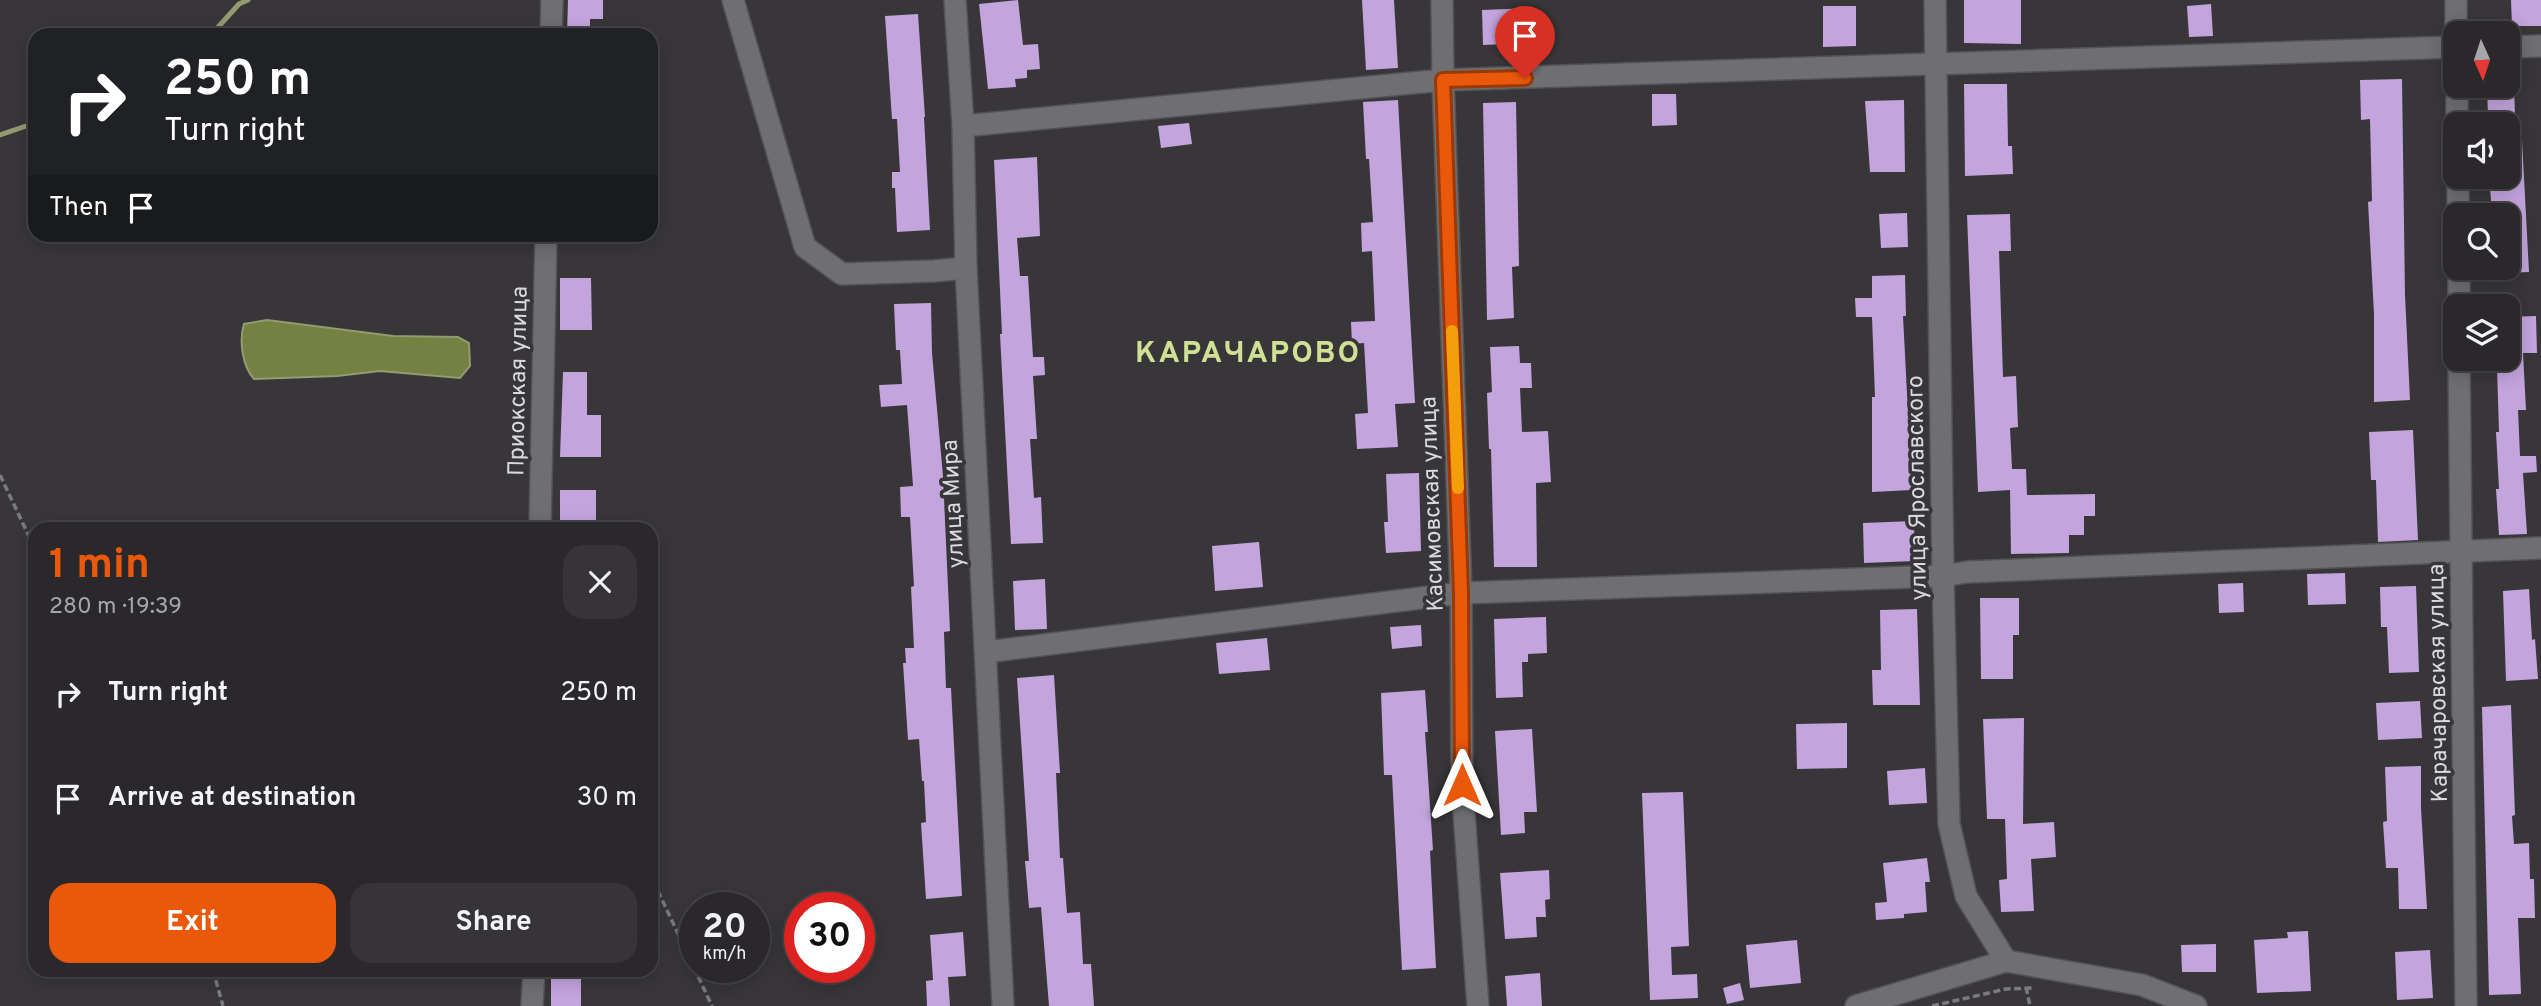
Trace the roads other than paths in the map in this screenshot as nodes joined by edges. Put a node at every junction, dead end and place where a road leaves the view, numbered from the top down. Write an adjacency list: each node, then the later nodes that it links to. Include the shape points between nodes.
1 (552, 0): 8 (street)
2 (733, 0): 16 (street, via 805,247 842,274)
3 (955, 0): 14 (street, улица Мира)
4 (1442, 0): 13 (street, Касимовская улица)
5 (1935, 0): 12 (street, улица Ярославского)
6 (2456, 0): 7 (street)
7 (2456, 21)
8 (551, 28)
9 (2541, 46): 11 (street)
10 (2443, 47): 12 (street)
11 (2520, 47)
12 (1935, 64): 13 (street); 21 (street, улица Ярославского)
13 (1443, 80): 14 (street); 22 (street, Касимовская улица)
14 (963, 126): 16 (street, улица Мира)
15 (546, 242): 18 (street, Приокская улица)
16 (966, 268): 23 (street, улица Мира)
17 (2459, 371): 20 (street, Карачаровская улица)
18 (540, 522)
19 (2541, 548): 20 (street)
20 (2462, 550): 21 (street); 31 (street, Карачаровская улица)
21 (1943, 576): 22 (street); 24 (street, улица Ярославского, via 1949,824 1966,896)
22 (1461, 593): 23 (street); 28 (street, Касимовская улица, via 1462,785)
23 (986, 652): 27 (street, улица Мира)
24 (2006, 961): 29 (street); 30 (street, via 2142,985)
25 (534, 977): 26 (street)
26 (532, 1006)
27 (1003, 1006)
28 (1478, 1006)
29 (1856, 1006)
30 (2196, 1006)
31 (2466, 1006)

